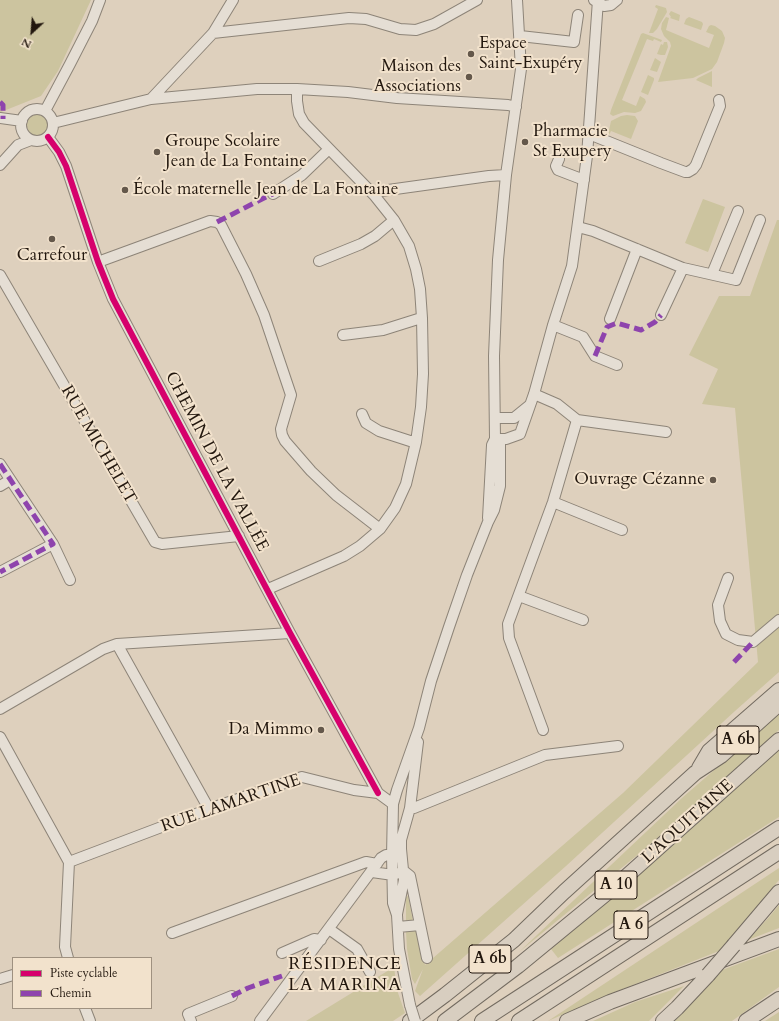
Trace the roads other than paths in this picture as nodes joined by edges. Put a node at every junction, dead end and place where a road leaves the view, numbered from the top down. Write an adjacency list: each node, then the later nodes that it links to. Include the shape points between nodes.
1 (100, 0): 14 (street, via 92,21)
2 (233, 0): 8 (street)
3 (477, 0): 8 (street, via 434,24 416,30 349,18)
4 (517, 0): 9 (street)
5 (617, 0): 6 (street, via 611,5 604,6)
6 (597, 1): 18 (street)
7 (578, 15): 9 (street, via 574,42)
8 (212, 33): 11 (street)
9 (520, 36): 13 (street, via 521,69)
10 (297, 89): 11 (street, via 257,89); 13 (street); 21 (street, via 299,114 304,123)
11 (151, 99): 17 (street)
12 (719, 100): 18 (street, via 720,106 694,169 685,172)
13 (516, 107): 24 (street)
14 (45, 111): 16 (street, via 31,110); 17 (street)
15 (0, 118): 16 (street)
16 (22, 121): 20 (street, via 23,133)
17 (53, 123): 19 (street)
18 (589, 134): 25 (street)
19 (48, 137): 20 (street, via 42,141); 34 (street, CHEMIN DE LA VALLÉE, via 64,162)
20 (31, 140): 23 (street, via 18,145)
21 (329, 149): 26 (street, via 302,175); 27 (street)
22 (559, 160): 25 (street, via 556,166 558,170)
23 (0, 165)
24 (506, 175): 27 (street, via 381,191); 47 (street, via 498,260 494,356)
25 (584, 180): 31 (street)
26 (273, 194)
27 (374, 195): 29 (street)
28 (738, 211): 36 (street)
29 (394, 220): 33 (street, via 361,244); 39 (street, via 409,246 416,269)
30 (760, 220): 36 (street, via 736,280)
31 (578, 227): 32 (street); 41 (street, via 572,266)
32 (637, 249): 35 (street); 40 (street)
33 (320, 261)
34 (98, 262): 56 (street, via 210,221 217,222 246,274 264,315 291,394 281,429 285,441 336,495); 58 (street, CHEMIN DE LA VALLÉE, via 114,298)
35 (683, 268): 36 (street); 38 (street)
36 (712, 274)
37 (0, 275): 58 (street, RUE MICHELET, via 155,542 162,544)
38 (661, 315)
39 (422, 318): 42 (street, via 383,330); 51 (street, via 423,374)
40 (610, 319)
41 (554, 325): 43 (street, via 583,337 595,356); 44 (street)
42 (343, 335)
43 (617, 365)
44 (534, 394): 45 (street); 48 (street, via 557,404)
45 (530, 405): 47 (street, via 514,418); 50 (street, via 520,434 506,440)
46 (362, 414): 51 (street, via 366,423 378,431)
47 (495, 418): 50 (street)
48 (577, 420): 49 (street); 55 (street)
49 (666, 432)
50 (495, 439): 72 (street, via 492,445 488,522 449,627)
51 (416, 442): 56 (street, via 406,484 395,508)
52 (0, 464): 53 (street)
53 (10, 480): 54 (street); 59 (street)
54 (0, 486)
55 (553, 502): 57 (street); 64 (street)
56 (380, 529): 63 (street, via 344,556)
57 (622, 530)
58 (239, 536): 63 (street, CHEMIN DE LA VALLÉE)
59 (53, 544): 60 (street); 62 (street)
60 (0, 572)
61 (728, 578): 66 (street, via 718,605 720,621 726,634 738,640 753,642)
62 (70, 580)
63 (268, 589): 67 (street, CHEMIN DE LA VALLÉE)
64 (519, 596): 65 (street); 73 (street, via 508,624 509,638)
65 (583, 620)
66 (779, 620)
67 (290, 633): 68 (street); 78 (street, CHEMIN DE LA VALLÉE)
68 (117, 644): 71 (street, via 104,648); 81 (street)
69 (779, 690): 77 (highway, via 709,751)
70 (779, 704): 77 (highway, A 6b, via 721,756)
71 (0, 709)
72 (419, 728): 79 (street); 80 (street)
73 (543, 730)
74 (0, 737): 84 (street)
75 (779, 740): 110 (highway, L'AQUITAINE / A 10, via 608,892 518,966)
76 (618, 746): 80 (street, via 546,755 414,808)
77 (695, 773): 108 (highway, A 6b, via 514,940)
78 (378, 793): 79 (street, RUE LAMARTINE); 81 (street, RUE LAMARTINE, via 354,790 302,777)
79 (394, 803): 80 (street, RUE LAMARTINE, via 406,798); 80 (street, via 397,813 404,814); 85 (street)
80 (410, 807): 85 (street, via 401,840)
81 (209, 809): 84 (street, RUE LAMARTINE)
82 (779, 828): 111 (highway, A 6)
83 (779, 852): 112 (highway, A 6)
84 (69, 862): 97 (street)
85 (400, 863): 86 (street, via 386,856 381,858); 87 (street); 87 (street, via 400,871); 89 (street, via 403,891); 90 (street, via 410,876)
86 (375, 868): 87 (street); 92 (street); 93 (street, via 366,862)
87 (393, 875): 89 (street, via 393,903)
88 (779, 892): 114 (highway, bridge, via 708,975)
89 (397, 916): 91 (street)
90 (420, 925): 91 (street); 98 (street)
91 (398, 927): 109 (street, bridge, via 399,949 410,1005)
92 (329, 930): 95 (street); 99 (street, via 357,949)
93 (172, 933)
94 (779, 938): 113 (highway, via 610,1002)
95 (321, 940): 96 (street, via 314,939); 107 (street)
96 (282, 953)
97 (66, 957)
98 (426, 958)
99 (370, 972)
100 (12, 975): 101 (street)
101 (0, 979)
102 (232, 996): 106 (street, via 188,1014)
103 (779, 999): 115 (highway)
104 (85, 1009): 105 (street)
105 (90, 1021)
106 (191, 1021)
107 (260, 1021)
108 (410, 1021)
109 (416, 1021)
110 (445, 1021)
111 (482, 1021)
112 (519, 1021)
113 (567, 1021)
114 (663, 1021)
115 (746, 1021)

